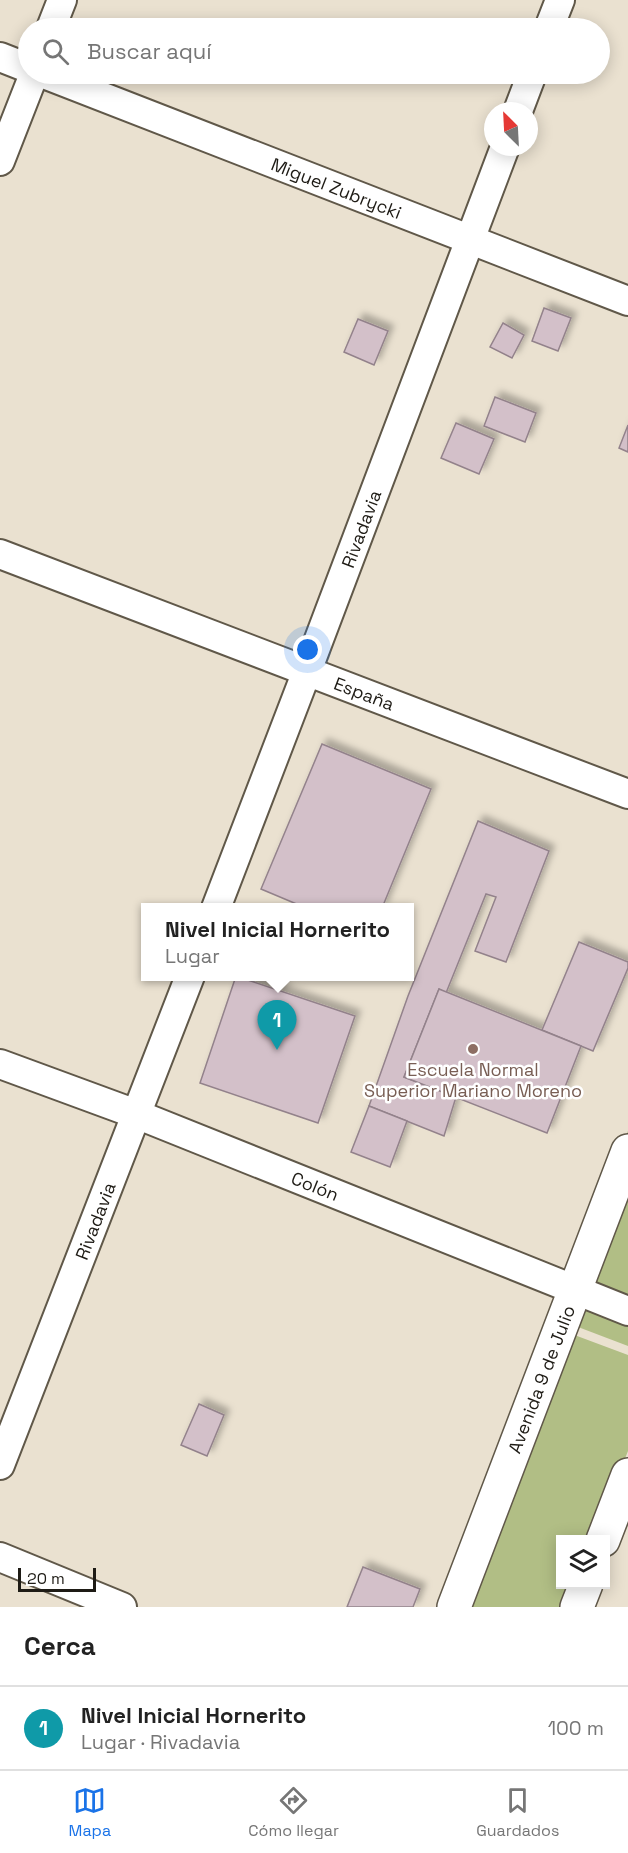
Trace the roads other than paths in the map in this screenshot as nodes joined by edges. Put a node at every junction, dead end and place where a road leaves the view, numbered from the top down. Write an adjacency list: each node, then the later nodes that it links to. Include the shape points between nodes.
1 (62, 0): 3 (street)
2 (560, 0): 4 (street)
3 (55, 18)
4 (553, 18)
5 (0, 57): 6 (street)
6 (18, 64)
7 (30, 84): 12 (street)
8 (70, 84): 13 (street, Miguel Zubrycki)
9 (528, 84): 10 (street)
10 (521, 102)
11 (502, 156): 13 (street, Rivadavia)
12 (0, 160)
13 (470, 240): 14 (street, Miguel Zubrycki); 16 (street, Rivadavia)
14 (628, 301)
15 (0, 554): 16 (street, España)
16 (308, 671): 17 (street, España); 18 (street, Rivadavia)
17 (628, 794)
18 (218, 903)
19 (188, 981): 21 (street, Rivadavia)
20 (0, 1064): 21 (street, Colón)
21 (136, 1114): 23 (street, Colón); 25 (street, Rivadavia)
22 (628, 1150): 23 (main road, Avenida 9 de Julio)
23 (575, 1290): 24 (street, Colón); 31 (main road, Avenida 9 de Julio)
24 (628, 1311)
25 (0, 1465)
26 (628, 1475): 27 (main road)
27 (605, 1535)
28 (0, 1557): 30 (street)
29 (584, 1589): 32 (main road)
30 (122, 1607)
31 (454, 1607)
32 (577, 1607)

